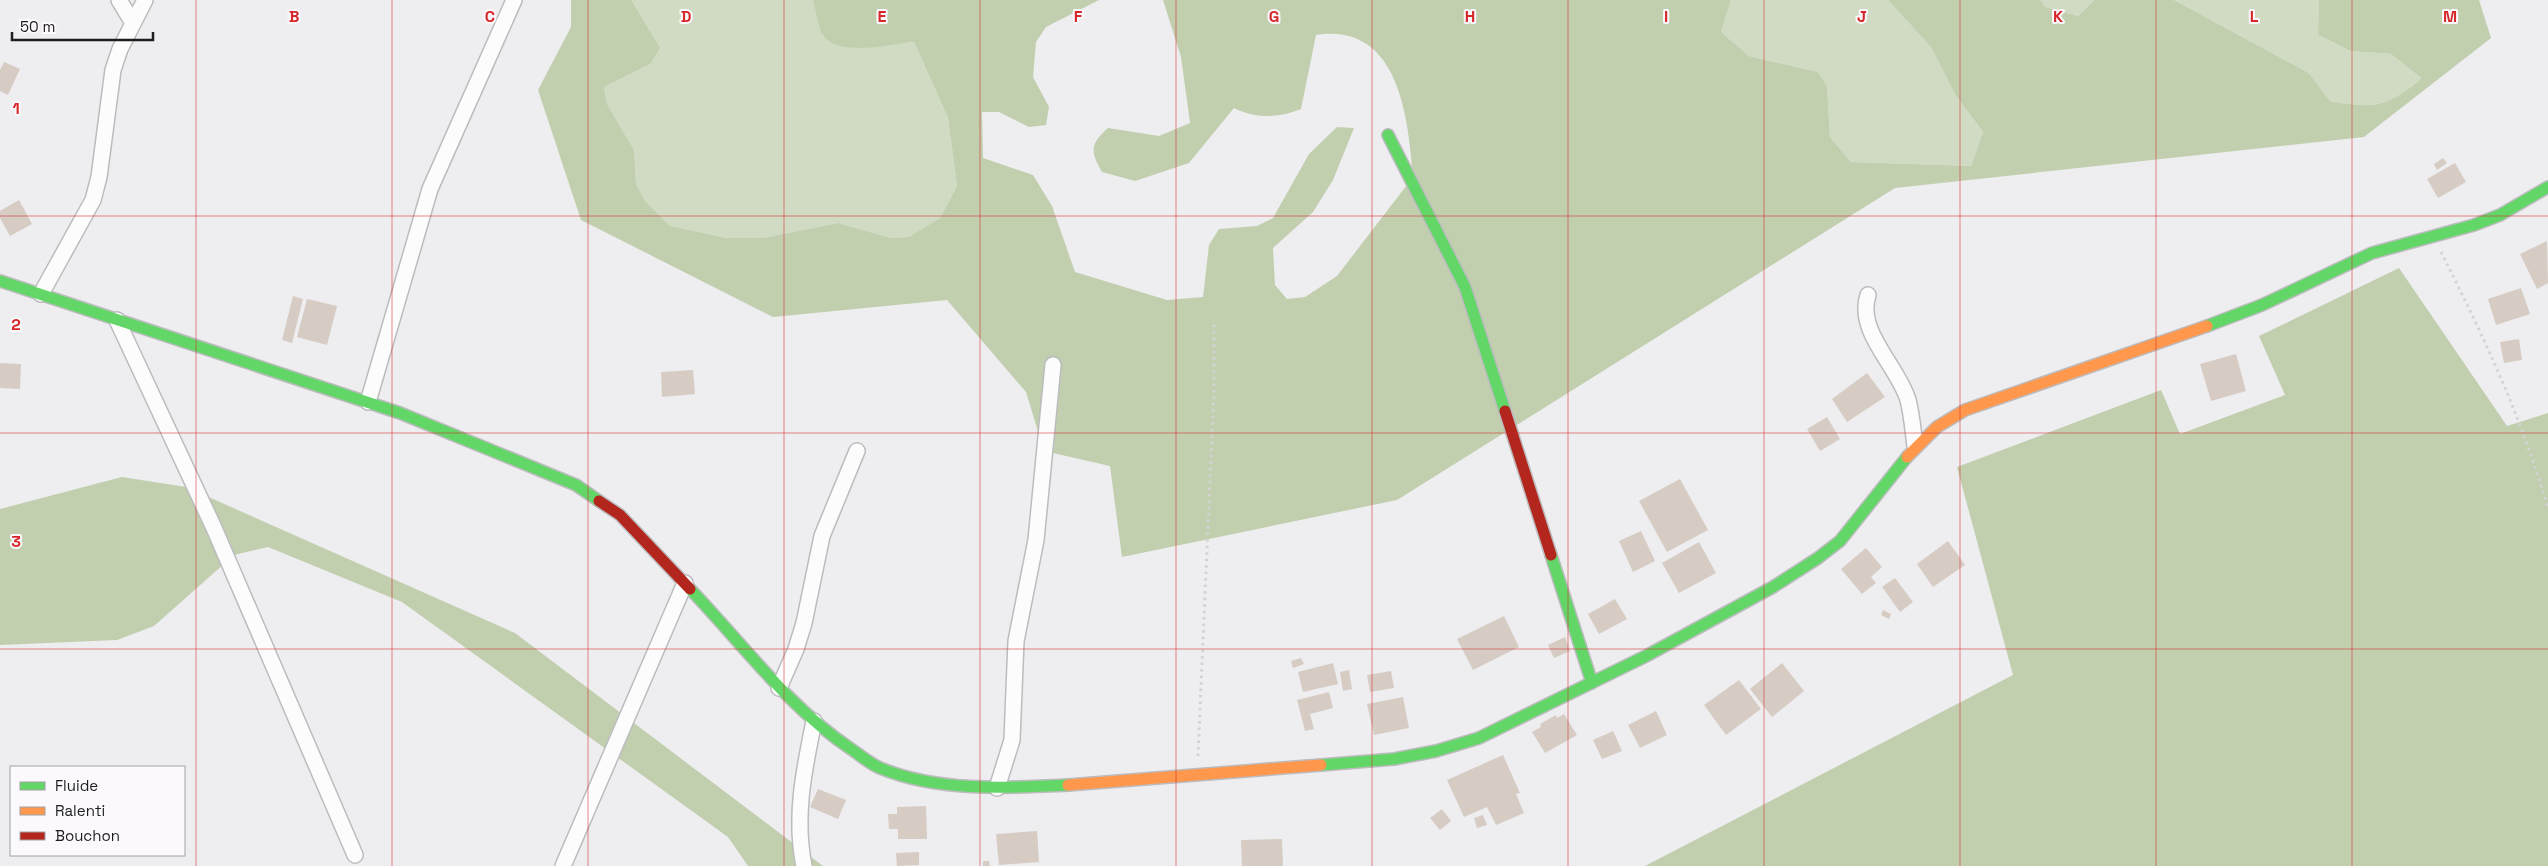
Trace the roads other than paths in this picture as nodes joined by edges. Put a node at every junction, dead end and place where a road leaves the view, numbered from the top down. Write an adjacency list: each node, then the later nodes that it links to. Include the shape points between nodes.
1 (119, 0): 4 (street)
2 (145, 0): 4 (street)
3 (514, 0): 12 (street, via 430,189)
4 (133, 23): 8 (street, via 113,70 93,200)
5 (1388, 135): 16 (street, via 1465,287)
6 (2548, 187): 13 (street, via 2500,215 2474,225 2372,253 2243,312 2160,344 1965,410 1937,426)
7 (0, 281): 8 (street)
8 (41, 294): 10 (street)
9 (1868, 296): 13 (street, via 1864,309 1876,342 1908,401)
10 (117, 320): 12 (street); 20 (street, via 214,528)
11 (1053, 365): 19 (street, via 1036,540 1016,641 1012,740)
12 (368, 402): 15 (street, via 400,412 576,485 620,515)
13 (1915, 446): 16 (street, via 1840,540 1818,558 1714,620)
14 (857, 452): 17 (street, via 822,536 804,623)
15 (685, 583): 17 (street); 21 (street)
16 (1592, 683): 19 (street, via 1479,738 1394,759 1106,784)
17 (779, 688): 18 (street)
18 (814, 721): 19 (street, via 879,768 936,783); 22 (street, via 799,811 799,842)
19 (997, 788)
20 (355, 855)
21 (563, 866)
22 (804, 866)

